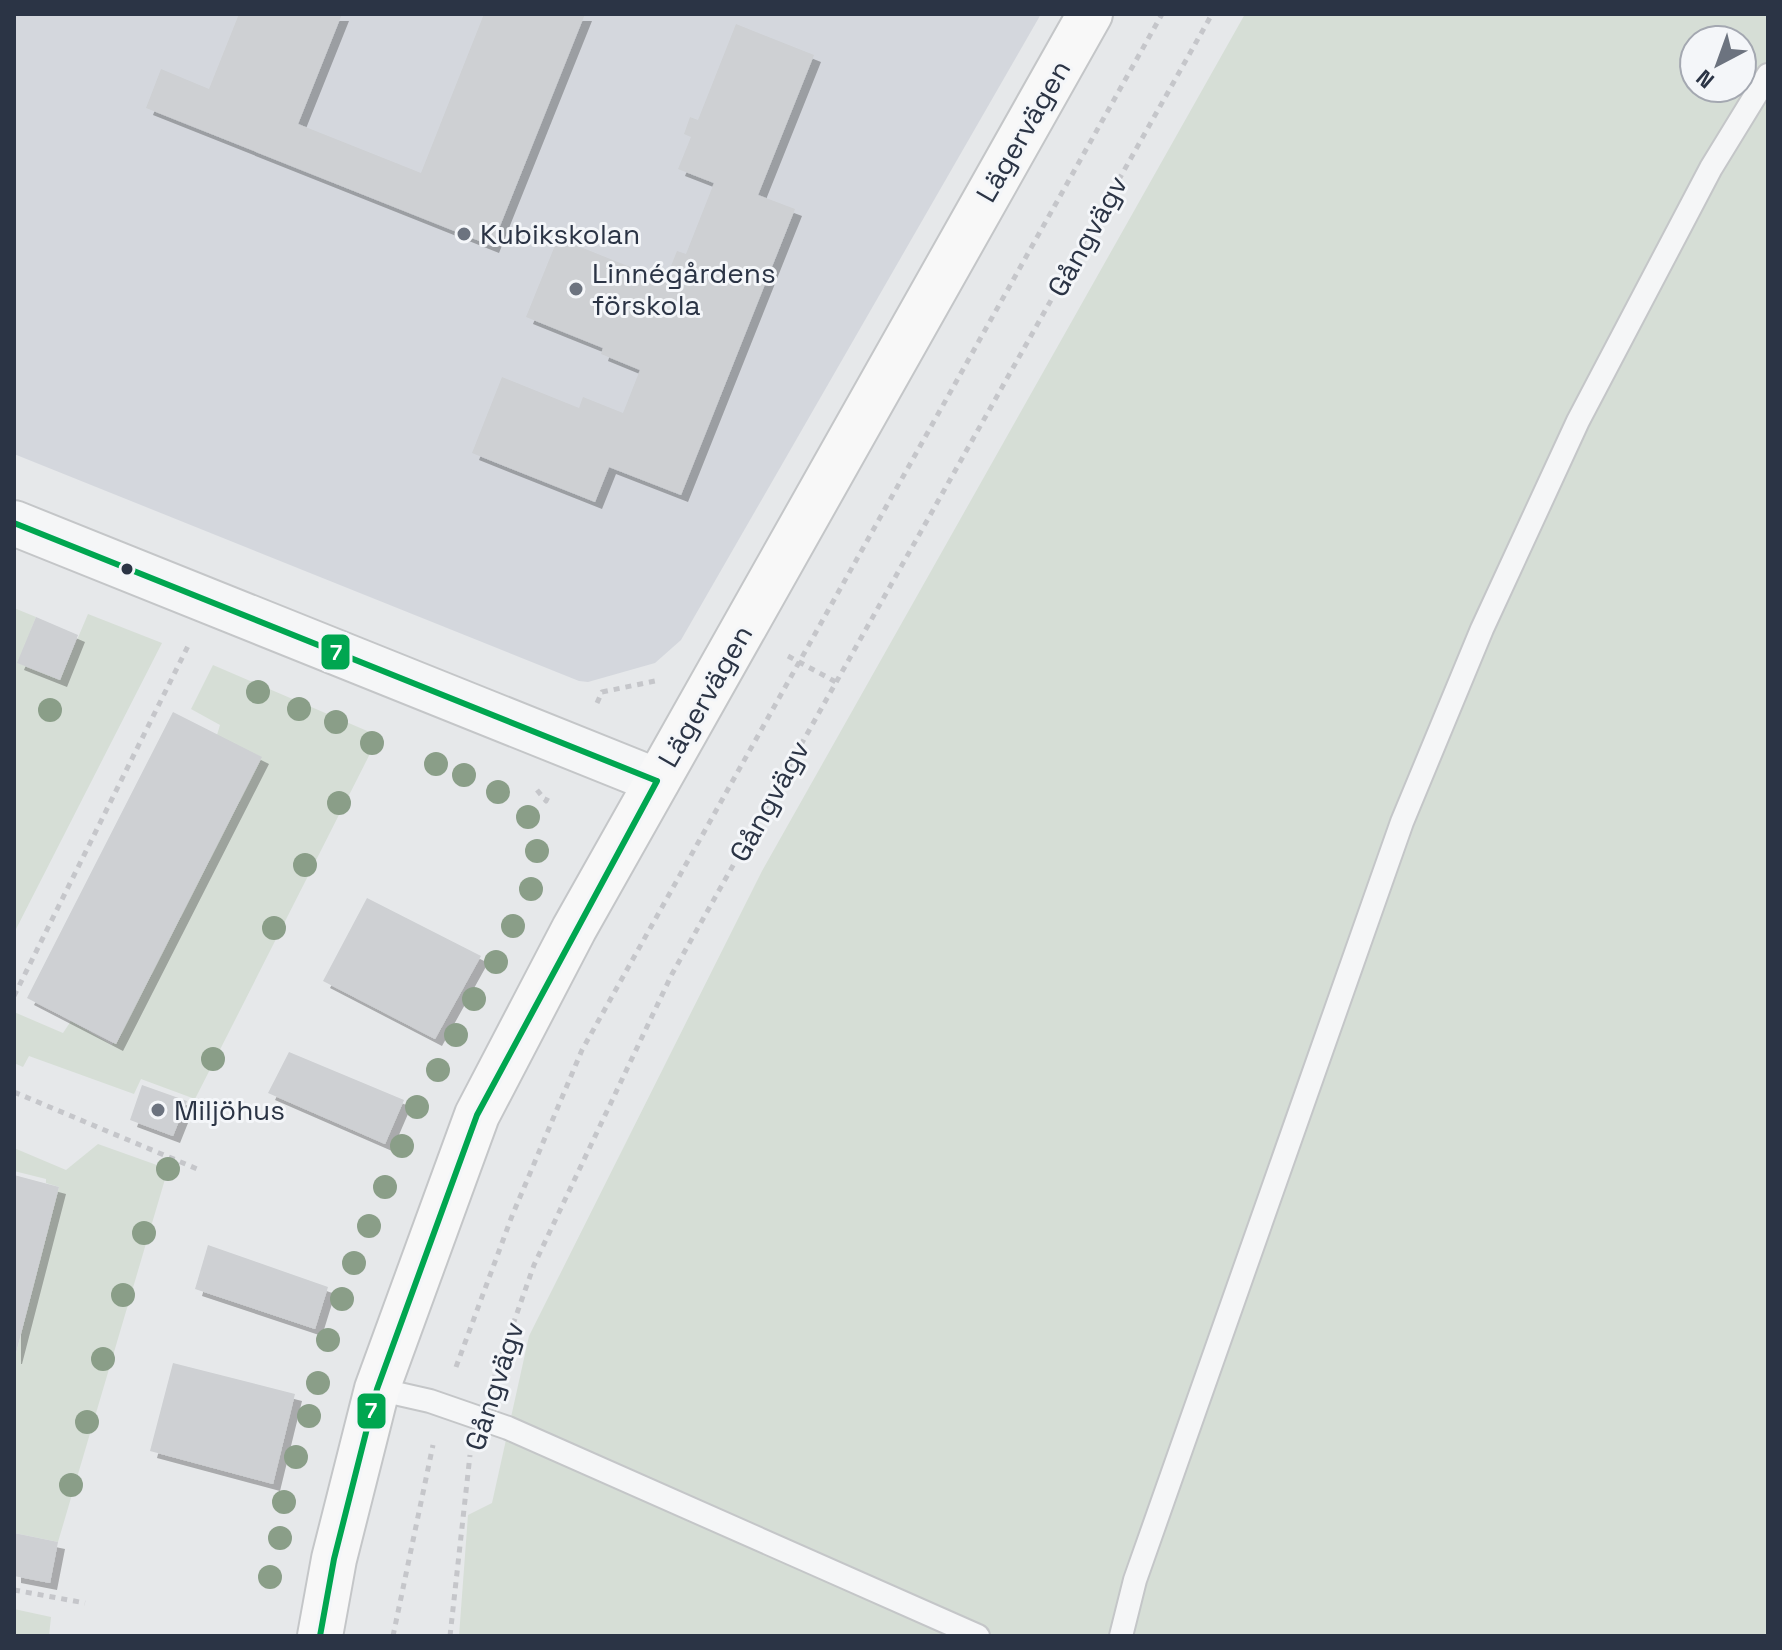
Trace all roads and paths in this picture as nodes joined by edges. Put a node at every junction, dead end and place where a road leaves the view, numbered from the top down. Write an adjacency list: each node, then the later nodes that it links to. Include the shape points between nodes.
1 (1090, 14): 7 (street, Lägervägen)
2 (1162, 14): 12 (path, via 582,1050 512,1216)
3 (1212, 14): 13 (path, Gångvägv, via 672,974 534,1265)
4 (1768, 75): 20 (lane, via 1711,168 1578,421 1402,822 1135,1580)
5 (14, 523): 7 (street)
6 (189, 644): 8 (path)
7 (657, 781): 11 (street, Lägervägen, via 477,1115)
8 (14, 996)
9 (14, 1092): 10 (path)
10 (202, 1171)
11 (377, 1389): 12 (lane); 16 (street, Lägervägen)
12 (444, 1405): 13 (lane); 17 (path, via 410,1540)
13 (480, 1417): 18 (path, Gångvägv, via 471,1443); 19 (lane)
14 (14, 1590): 15 (path)
15 (85, 1603)
16 (320, 1636)
17 (393, 1636)
18 (450, 1636)
19 (978, 1636)
20 (1121, 1636)

